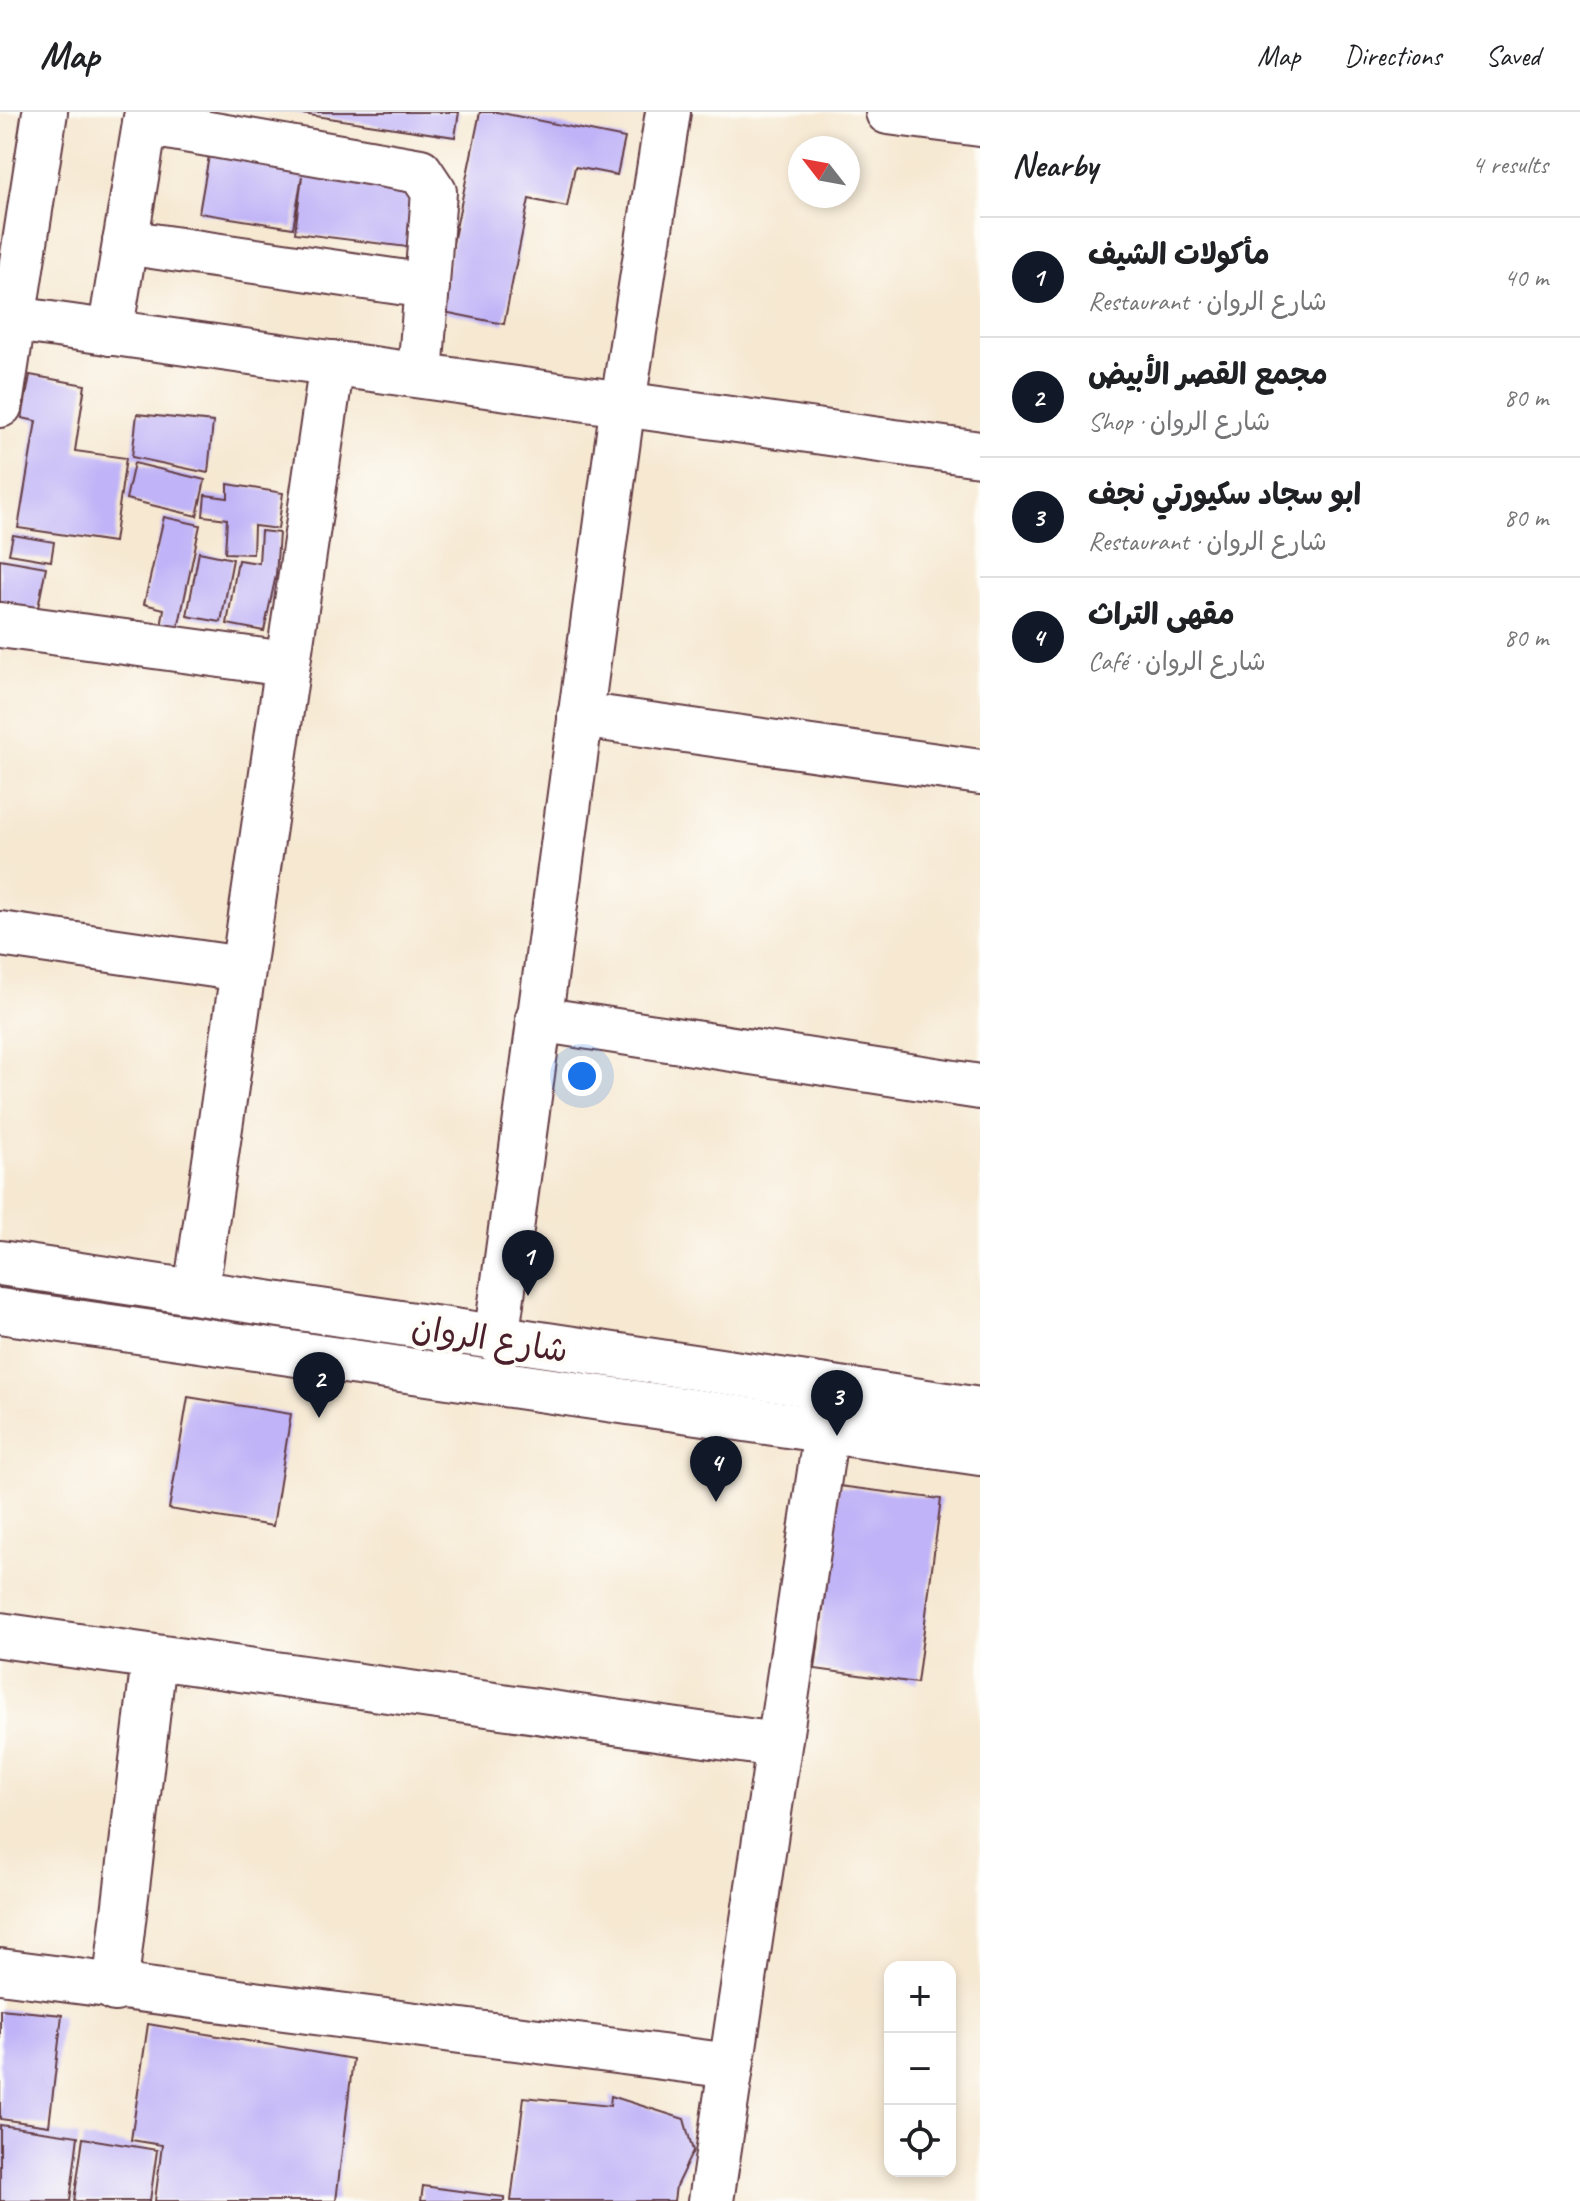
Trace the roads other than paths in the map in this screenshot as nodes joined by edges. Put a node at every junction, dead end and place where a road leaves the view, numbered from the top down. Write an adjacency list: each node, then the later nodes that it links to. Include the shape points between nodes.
1 (45, 112): 8 (street)
2 (668, 112): 12 (street)
3 (888, 112): 5 (street)
4 (146, 117): 6 (street); 7 (street, via 420,171 434,192)
5 (980, 124)
6 (125, 242): 7 (street); 9 (street)
7 (427, 286): 11 (street)
8 (6, 318): 9 (street); 13 (street)
9 (110, 333): 10 (street)
10 (332, 363): 11 (street); 16 (street)
11 (420, 375): 12 (street)
12 (623, 403): 14 (street); 17 (street)
13 (0, 405)
14 (980, 454)
15 (0, 625): 16 (street)
16 (286, 664): 20 (street)
17 (580, 715): 18 (street); 21 (street)
18 (980, 772)
19 (0, 934): 20 (street)
20 (242, 969): 24 (street)
21 (538, 1019): 22 (street); 26 (street)
22 (979, 1080)
23 (0, 1263): 24 (street, شارع الروان)
24 (196, 1291): 26 (street, شارع الروان)
25 (0, 1311): 28 (street, شارع الروان)
26 (496, 1340): 27 (street, شارع الروان)
27 (980, 1410)
28 (826, 1431): 29 (street, شارع الروان); 32 (street)
29 (980, 1453)
30 (0, 1635): 31 (street)
31 (154, 1659): 32 (street); 34 (street)
32 (777, 1745): 35 (street)
33 (0, 1971): 34 (street)
34 (115, 1989): 35 (street)
35 (731, 2066): 36 (street)
36 (711, 2201)

